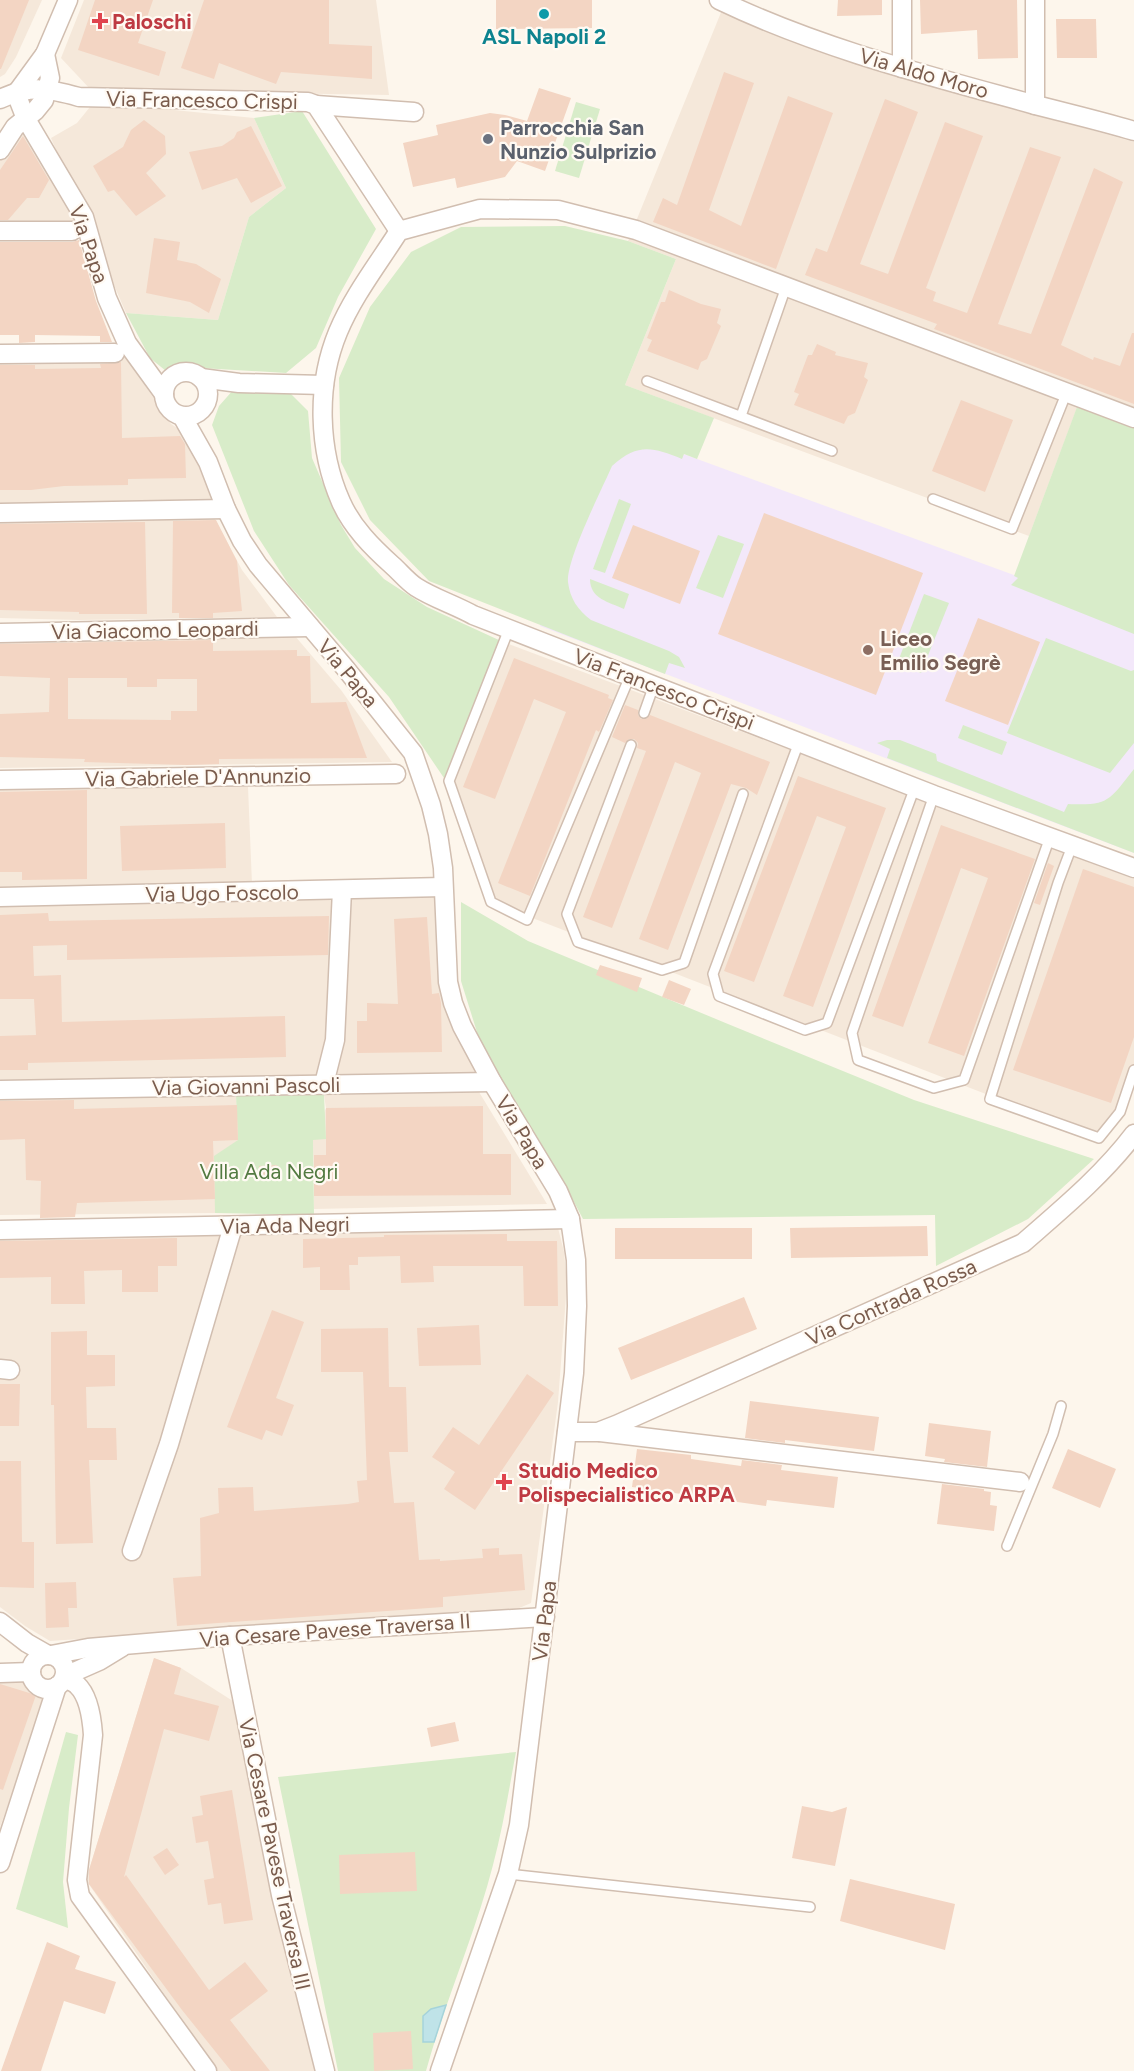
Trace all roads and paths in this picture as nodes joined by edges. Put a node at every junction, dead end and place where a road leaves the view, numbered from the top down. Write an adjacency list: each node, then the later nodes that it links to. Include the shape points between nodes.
1 (68, 0): 5 (street)
2 (719, 0): 6 (street, Via Aldo Moro, via 824,44)
3 (902, 0): 6 (street)
4 (1035, 0): 12 (street)
5 (45, 54): 7 (street); 8 (street)
6 (902, 68): 12 (street, Via Aldo Moro)
7 (48, 89): 8 (street, Via Francesco Crispi); 9 (street, Via Francesco Crispi); 15 (street, via 44,100)
8 (18, 91): 10 (street); 15 (street, Via Papa)
9 (79, 97): 11 (street, Via Francesco Crispi); 15 (street, Via Francesco Crispi)
10 (0, 99)
11 (316, 105): 14 (street); 20 (street, Via Francesco Crispi)
12 (1035, 105): 16 (street, Via Aldo Moro)
13 (0, 106): 15 (street)
14 (414, 112)
15 (25, 119): 17 (street); 28 (street, Via Papa, via 84,217 107,298 127,343)
16 (1134, 132)
17 (0, 150)
18 (0, 231): 19 (street)
19 (72, 231)
20 (399, 231): 21 (street, via 480,209 558,210 636,230); 27 (street, Via Francesco Crispi, via 338,333)
21 (786, 287): 29 (street); 32 (lane)
22 (115, 353): 23 (street)
23 (0, 354)
24 (201, 378): 26 (street); 28 (street, via 180,374 168,383); 30 (street, via 206,384)
25 (647, 381): 32 (lane)
26 (239, 383): 27 (street); 30 (street, via 222,388)
27 (324, 384): 40 (street, Via Francesco Crispi, via 325,449 342,503 372,548 415,586)
28 (164, 394): 31 (street, via 170,408)
29 (1066, 394): 33 (street); 36 (lane, via 1012,529)
30 (205, 405): 31 (street, via 189,416); 35 (street, Via Papa)
31 (182, 416): 35 (street, Via Papa)
32 (741, 416): 34 (lane)
33 (1134, 418)
34 (832, 451)
35 (208, 462): 37 (street, Via Papa)
36 (933, 499)
37 (226, 510): 38 (street); 39 (street, Via Papa, via 258,565)
38 (0, 513)
39 (310, 627): 41 (street, Via Giacomo Leopardi); 55 (street, Via Papa, via 413,753 436,824)
40 (509, 629): 42 (street, Via Francesco Crispi); 42 (lane, via 449,782 491,902 527,920)
41 (0, 633)
42 (630, 676): 43 (street, Via Francesco Crispi)
43 (654, 685): 44 (lane); 45 (street, Via Francesco Crispi)
44 (644, 712)
45 (800, 742): 49 (street, Via Francesco Crispi); 49 (lane, via 713,974 719,996 730,1001 805,1030 827,1023)
46 (631, 745): 50 (lane, via 567,914 578,942 662,970 684,963)
47 (396, 774): 48 (street, Via Gabriele D'Annunzio)
48 (0, 780)
49 (915, 787): 51 (street, Via Francesco Crispi)
50 (743, 794)
51 (934, 795): 52 (street, Via Francesco Crispi); 52 (lane, via 852,1033 858,1060 934,1088 964,1080)
52 (1050, 837): 53 (street, Via Francesco Crispi)
53 (1072, 846): 54 (street, Via Francesco Crispi); 58 (lane, via 990,1099 1099,1138 1120,1112)
54 (1134, 868)
55 (443, 887): 56 (street, Via Ugo Foscolo); 59 (street, Via Papa, via 448,982 453,1003)
56 (342, 890): 57 (street, Via Ugo Foscolo); 60 (street, via 335,1040)
57 (0, 897)
58 (1134, 1070)
59 (492, 1082): 60 (street, Via Giovanni Pascoli); 63 (street, Via Papa, via 558,1191)
60 (324, 1084): 61 (street, Via Giovanni Pascoli)
61 (0, 1090)
62 (1134, 1134): 67 (street, Via Contrada Rossa, via 1076,1197 1023,1243)
63 (570, 1219): 64 (street, Via Ada Negri); 68 (street, Via Papa, via 577,1306)
64 (233, 1226): 65 (street, Via Ada Negri); 72 (street, via 169,1444)
65 (0, 1230)
66 (1061, 1406): 71 (lane)
67 (616, 1425): 68 (street, via 588,1421); 69 (street, Via Contrada Rossa)
68 (567, 1432): 69 (street, Via Contrada Rossa); 73 (street, Via Papa)
69 (598, 1432): 70 (street, Via Contrada Rossa)
70 (1020, 1482)
71 (1007, 1546)
72 (132, 1551)
73 (544, 1617): 75 (street, Via Cesare Pavese Traversa II); 82 (street, Via Papa, via 519,1825)
74 (0, 1622): 77 (street)
75 (230, 1636): 76 (street, Via Cesare Pavese Traversa II); 85 (street, Via Cesare Pavese Traversa III, via 281,1895)
76 (125, 1646): 77 (street, Via Cesare Pavese Traversa II); 80 (street, Via Cesare Pavese Traversa II)
77 (49, 1655): 78 (street, via 38,1658); 80 (street, via 62,1662)
78 (32, 1672): 79 (street); 80 (street, via 34,1681 42,1688 53,1688)
79 (0, 1673)
80 (62, 1680): 81 (street); 84 (street, via 77,1685 92,1718 77,1880 81,1896)
81 (0, 1863)
82 (508, 1874): 83 (lane); 86 (street, Via Papa)
83 (810, 1907)
84 (207, 2071)
85 (325, 2071)
86 (440, 2071)

